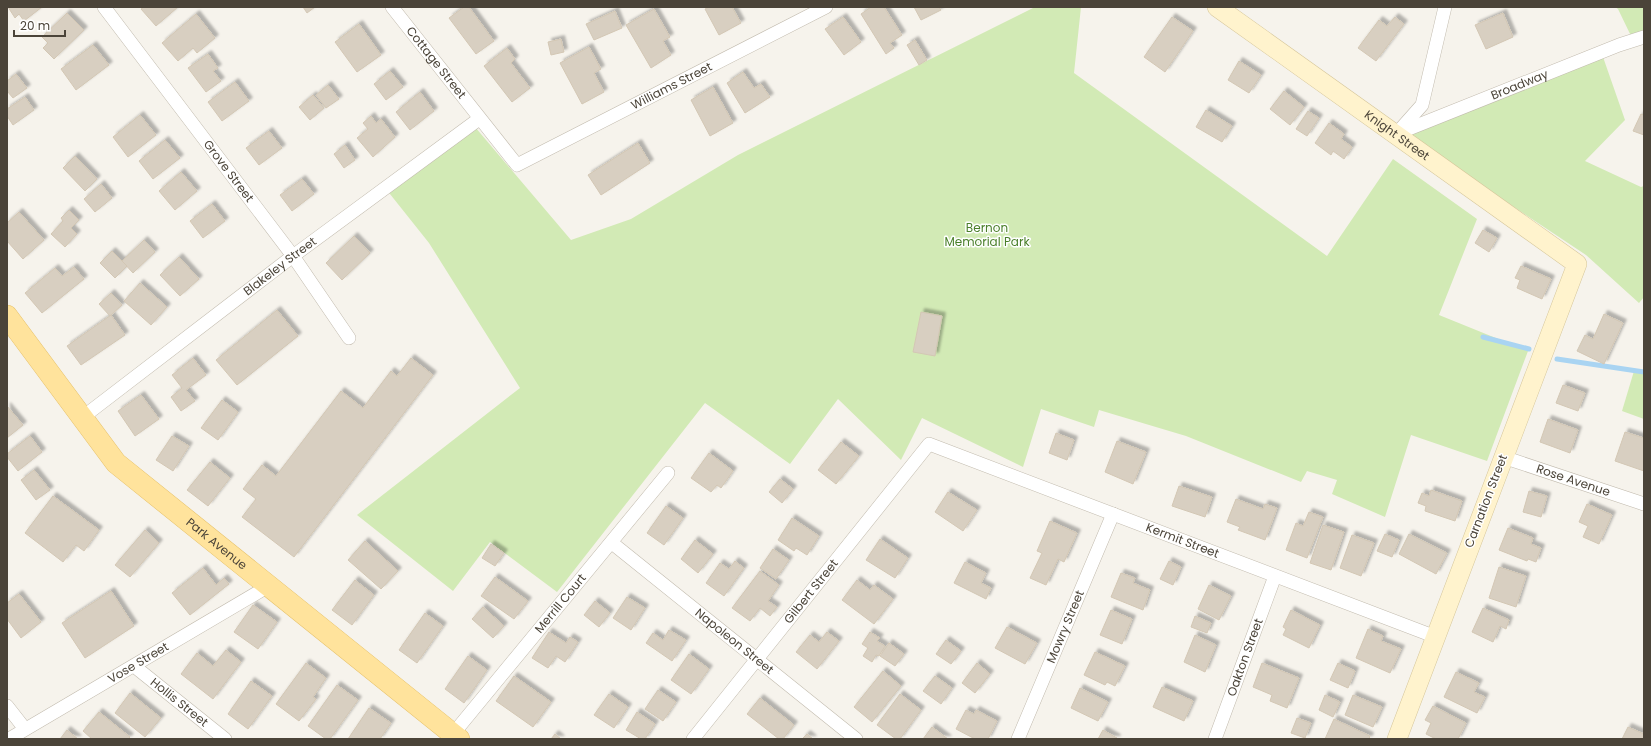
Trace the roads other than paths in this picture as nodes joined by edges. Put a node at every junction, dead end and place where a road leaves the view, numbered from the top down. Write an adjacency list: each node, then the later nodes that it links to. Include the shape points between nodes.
1 (104, 7): 10 (street, Grove Street)
2 (392, 7): 7 (street, Cottage Street)
3 (1217, 7): 8 (street, Knight Street)
4 (1445, 7): 8 (street, via 1422,105)
5 (819, 8): 9 (street, Williams Street)
6 (1644, 37): 8 (street, Broadway)
7 (479, 119): 9 (street, Cottage Street); 10 (street, Blakeley Street)
8 (1396, 134): 11 (street, Knight Street)
9 (517, 165)
10 (293, 256): 13 (street, Grove Street); 14 (street, Blakeley Street)
11 (1577, 264): 16 (street, Carnation Street)
12 (7, 316): 14 (main road, Park Avenue)
13 (350, 338)
14 (83, 417): 22 (main road, Park Avenue, via 116,463 216,542)
15 (929, 444): 19 (street, Kermit Street); 24 (street, Gilbert Street)
16 (1503, 457): 18 (street, Rose Avenue); 23 (street, Carnation Street)
17 (668, 473): 20 (street, Merrill Court)
18 (1644, 504)
19 (1113, 514): 21 (street, Kermit Street); 33 (street, Mowry Street)
20 (612, 543): 24 (street, Napoleon Street); 28 (street, Merrill Court)
21 (1275, 576): 23 (street, Kermit Street); 34 (street, Oakton Street)
22 (267, 587): 25 (street, Vose Street); 28 (main road, Park Avenue)
23 (1436, 637): 35 (street, Carnation Street)
24 (758, 660): 31 (street, Gilbert Street); 32 (street, Napoleon Street)
25 (134, 666): 27 (street, Vose Street); 30 (street, Hollis Street)
26 (7, 706): 27 (street)
27 (25, 729): 29 (street, Vose Street)
28 (456, 737)
29 (9, 739)
30 (225, 739)
31 (693, 739)
32 (856, 739)
33 (1018, 739)
34 (1214, 739)
35 (1396, 739)

